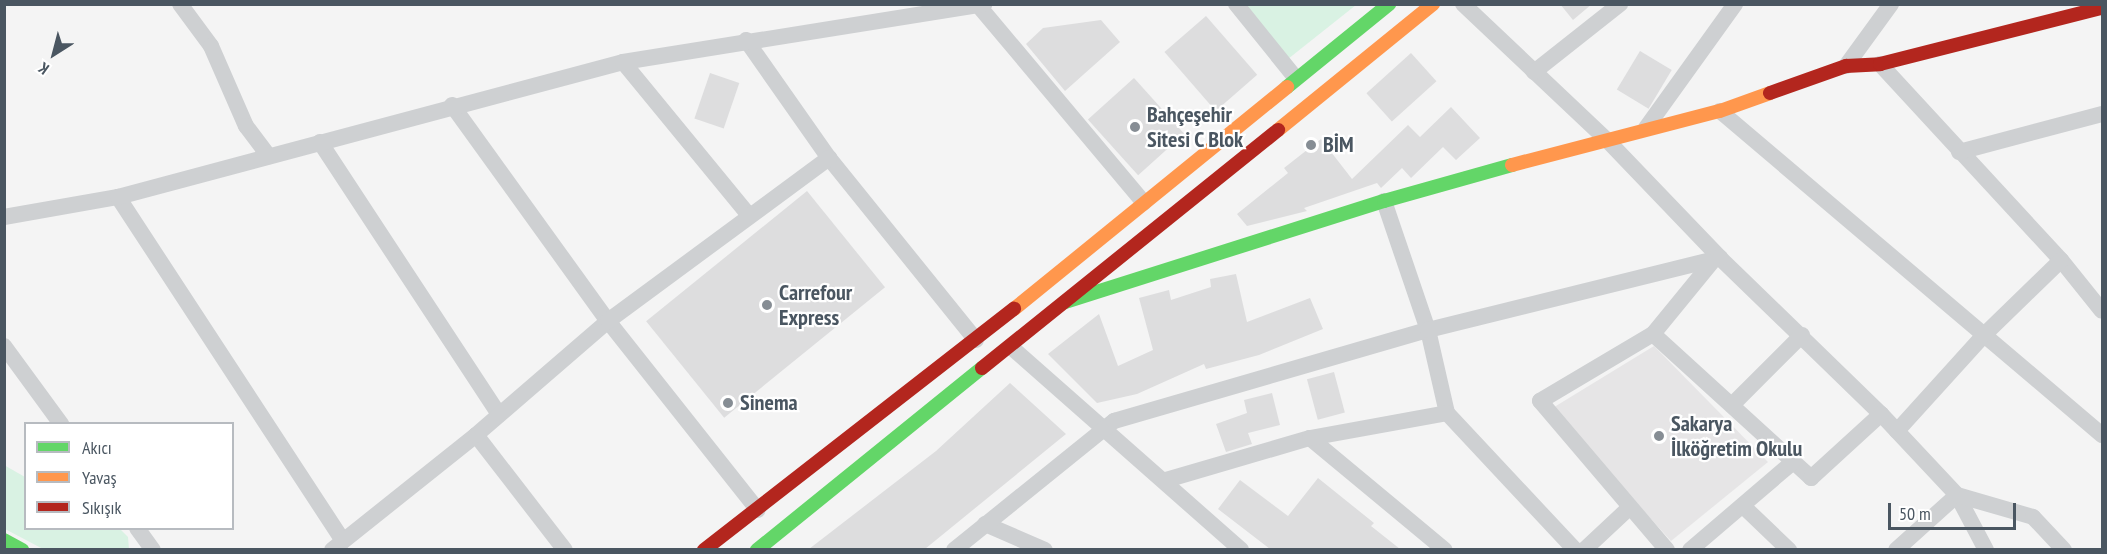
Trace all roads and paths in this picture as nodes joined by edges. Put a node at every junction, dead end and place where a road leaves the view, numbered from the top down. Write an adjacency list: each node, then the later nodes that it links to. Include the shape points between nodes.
1 (180, 4): 25 (street, via 211,46 246,126)
2 (984, 4): 10 (street)
3 (1236, 4): 17 (street)
4 (1389, 4): 17 (main road)
5 (1433, 4): 34 (main road)
6 (1463, 4): 16 (street)
7 (1620, 4): 16 (street)
8 (1735, 4): 21 (street)
9 (1891, 4): 15 (street)
10 (978, 5): 12 (street); 29 (street)
11 (2103, 8): 14 (main road)
12 (746, 40): 13 (street); 26 (street)
13 (623, 62): 18 (street); 30 (street)
14 (1880, 64): 15 (main road); 24 (street)
15 (1845, 66): 19 (main road)
16 (1534, 72): 22 (street)
17 (1295, 78): 29 (main road)
18 (452, 105): 23 (street); 36 (street)
19 (1720, 111): 21 (main road); 41 (street)
20 (2103, 114): 24 (street)
21 (1646, 128): 22 (main road)
22 (1607, 140): 28 (main road); 32 (street)
23 (320, 142): 25 (street); 48 (street)
24 (1959, 152): 33 (street)
25 (269, 156): 27 (street)
26 (829, 158): 30 (street); 42 (street)
27 (118, 197): 31 (street); 65 (street)
28 (1384, 201): 34 (main road); 38 (street)
29 (1144, 203): 37 (main road)
30 (748, 214): 36 (street)
31 (4, 217)
32 (1716, 260): 38 (street); 39 (street); 40 (street)
33 (2061, 260): 35 (street); 41 (street)
34 (1065, 302): 44 (main road)
35 (2103, 311)
36 (608, 321): 48 (street); 61 (street)
37 (994, 326): 42 (main road); 44 (main road)
38 (1428, 330): 47 (street); 51 (street, via 1114,421)
39 (1653, 333): 46 (street); 60 (street, via 1540,401)
40 (1802, 335): 46 (street); 49 (street)
41 (1984, 335): 52 (street); 54 (street)
42 (976, 340): 45 (main road); 61 (main road)
43 (4, 346): 50 (street)
44 (1011, 347): 45 (main road); 51 (street)
45 (993, 361): 70 (main road)
46 (1732, 405): 56 (street)
47 (1447, 413): 55 (street); 75 (street)
48 (499, 414): 53 (street)
49 (1881, 414): 52 (street); 56 (street, via 1811,478)
50 (60, 422)
51 (1102, 429): 57 (street); 62 (street)
52 (1897, 431): 58 (street)
53 (476, 435): 65 (street); 68 (street)
54 (2103, 435)
55 (1310, 438): 57 (street); 74 (street)
56 (1792, 462): 59 (street)
57 (1166, 480): 73 (street)
58 (1957, 495): 80 (street); 81 (street); 82 (street, via 2033,517)
59 (1743, 506): 78 (street); 79 (street)
60 (1629, 508): 76 (street); 77 (street)
61 (758, 510): 69 (main road)
62 (985, 524): 71 (street); 72 (street)
63 (139, 530): 67 (street)
64 (4, 540): 66 (main road)
65 (338, 545)
66 (22, 549)
67 (153, 549)
68 (565, 549)
69 (704, 549)
70 (757, 549)
71 (954, 549)
72 (1045, 549)
73 (1242, 549)
74 (1445, 549)
75 (1575, 549)
76 (1584, 549)
77 (1667, 549)
78 (1689, 549)
79 (1789, 549)
80 (1896, 549)
81 (1986, 549)
82 (2064, 549)

